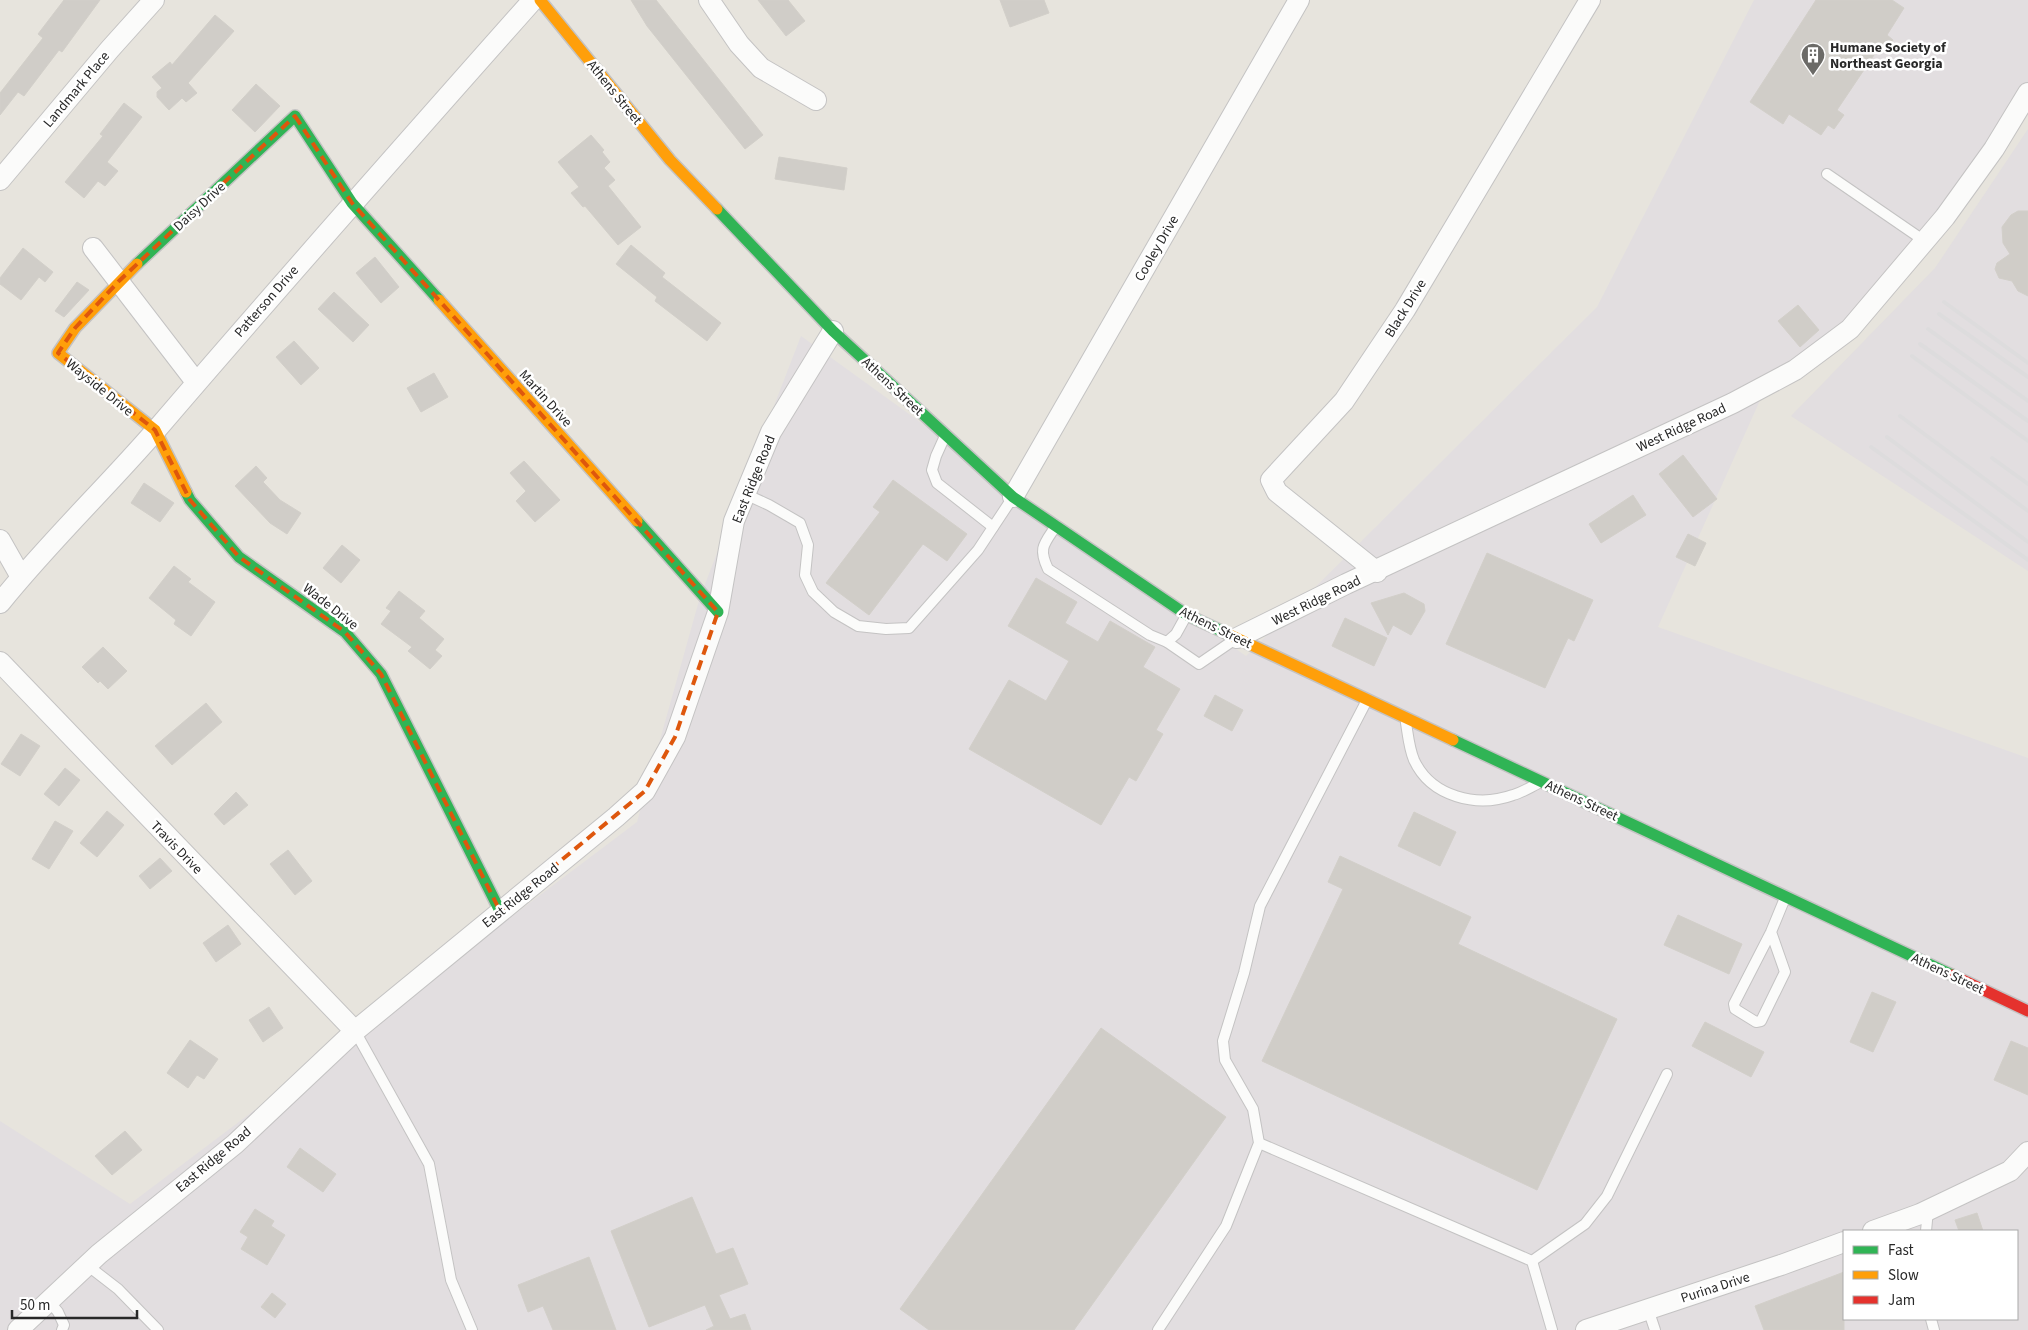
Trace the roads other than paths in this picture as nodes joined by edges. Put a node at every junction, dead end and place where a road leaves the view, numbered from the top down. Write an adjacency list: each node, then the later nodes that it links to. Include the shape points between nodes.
1 (154, 0): 10 (street, Landmark Place)
2 (533, 0): 11 (street, Patterson Drive)
3 (540, 0): 15 (street, Athens Street, via 670,160)
4 (709, 0): 8 (street, via 739,44 761,68)
5 (1299, 0): 20 (street, Cooley Drive)
6 (1590, 0): 24 (street, Black Drive, via 1405,310 1344,402 1271,480 1277,492)
7 (2028, 93): 12 (street, West Ridge Road, via 1989,156)
8 (816, 100)
9 (1827, 174): 12 (lane)
10 (0, 180)
11 (352, 204): 14 (street, Daisy Drive, via 294,116); 16 (street, Patterson Drive); 27 (street, Martin Drive)
12 (1926, 242): 24 (street, West Ridge Road, via 1850,329 1795,370 1733,403)
13 (94, 248): 14 (street)
14 (119, 281): 16 (street); 17 (street, Wayside Drive, via 75,328 58,353)
15 (833, 331): 18 (street, Athens Street); 19 (street, East Ridge Road, via 770,432)
16 (196, 382): 17 (street, Patterson Drive)
17 (155, 430): 25 (street, Patterson Drive); 36 (street, Wade Drive, via 190,500 239,557 344,632 380,674)
18 (946, 435): 20 (street, Athens Street); 22 (lane, via 932,470 937,483)
19 (745, 494): 22 (lane, via 800,523 808,545 805,575 814,592 834,612 858,626 909,628 978,550); 27 (street, East Ridge Road, via 734,521)
20 (1013, 497): 21 (street, Athens Street); 22 (lane)
21 (1056, 525): 28 (street, Athens Street); 30 (lane, via 1044,544 1042,557 1048,569 1150,635)
22 (993, 527)
23 (0, 540): 25 (street)
24 (1376, 572): 29 (street, West Ridge Road)
25 (21, 576): 26 (street, Patterson Drive)
26 (0, 603)
27 (718, 612): 36 (street, East Ridge Road, via 675,736 645,791)
28 (1186, 615): 29 (street, Athens Street); 30 (lane, via 1176,634)
29 (1237, 638): 30 (lane, via 1199,664); 32 (street, Athens Street)
30 (1167, 642)
31 (0, 662): 39 (street, Travis Drive)
32 (1367, 700): 33 (street, Athens Street); 41 (lane, via 1260,906 1223,1041 1224,1060 1252,1109)
33 (1405, 717): 34 (street, Athens Street); 34 (lane, via 1415,762 1432,784 1458,798 1495,800 1513,796)
34 (1542, 781): 35 (street, Athens Street)
35 (1786, 896): 37 (lane); 38 (street, Athens Street)
36 (500, 911): 39 (street, East Ridge Road)
37 (1771, 932): 37 (lane, via 1734,1004 1735,1009 1756,1022 1761,1021 1785,972)
38 (2024, 1005)
39 (355, 1031): 48 (street, East Ridge Road, via 234,1144); 55 (lane, via 429,1164 450,1280)
40 (1667, 1074): 47 (lane, via 1607,1196 1585,1224)
41 (1259, 1143): 47 (lane); 56 (lane, via 1226,1226)
42 (2028, 1152): 43 (street, via 2010,1171)
43 (1928, 1210): 44 (street); 45 (lane)
44 (1876, 1230)
45 (1926, 1230)
46 (1843, 1242): 50 (street, Purina Drive)
47 (1532, 1261): 57 (lane)
48 (87, 1265): 49 (street, East Ridge Road); 54 (lane, via 118,1289)
49 (49, 1301): 52 (street, East Ridge Road); 53 (lane, via 64,1325)
50 (1648, 1309): 51 (street, Purina Drive); 59 (lane)
51 (1614, 1325): 58 (street, Purina Drive)
52 (18, 1330)
53 (62, 1330)
54 (158, 1330)
55 (472, 1330)
56 (1158, 1330)
57 (1552, 1330)
58 (1586, 1330)
59 (1655, 1330)

